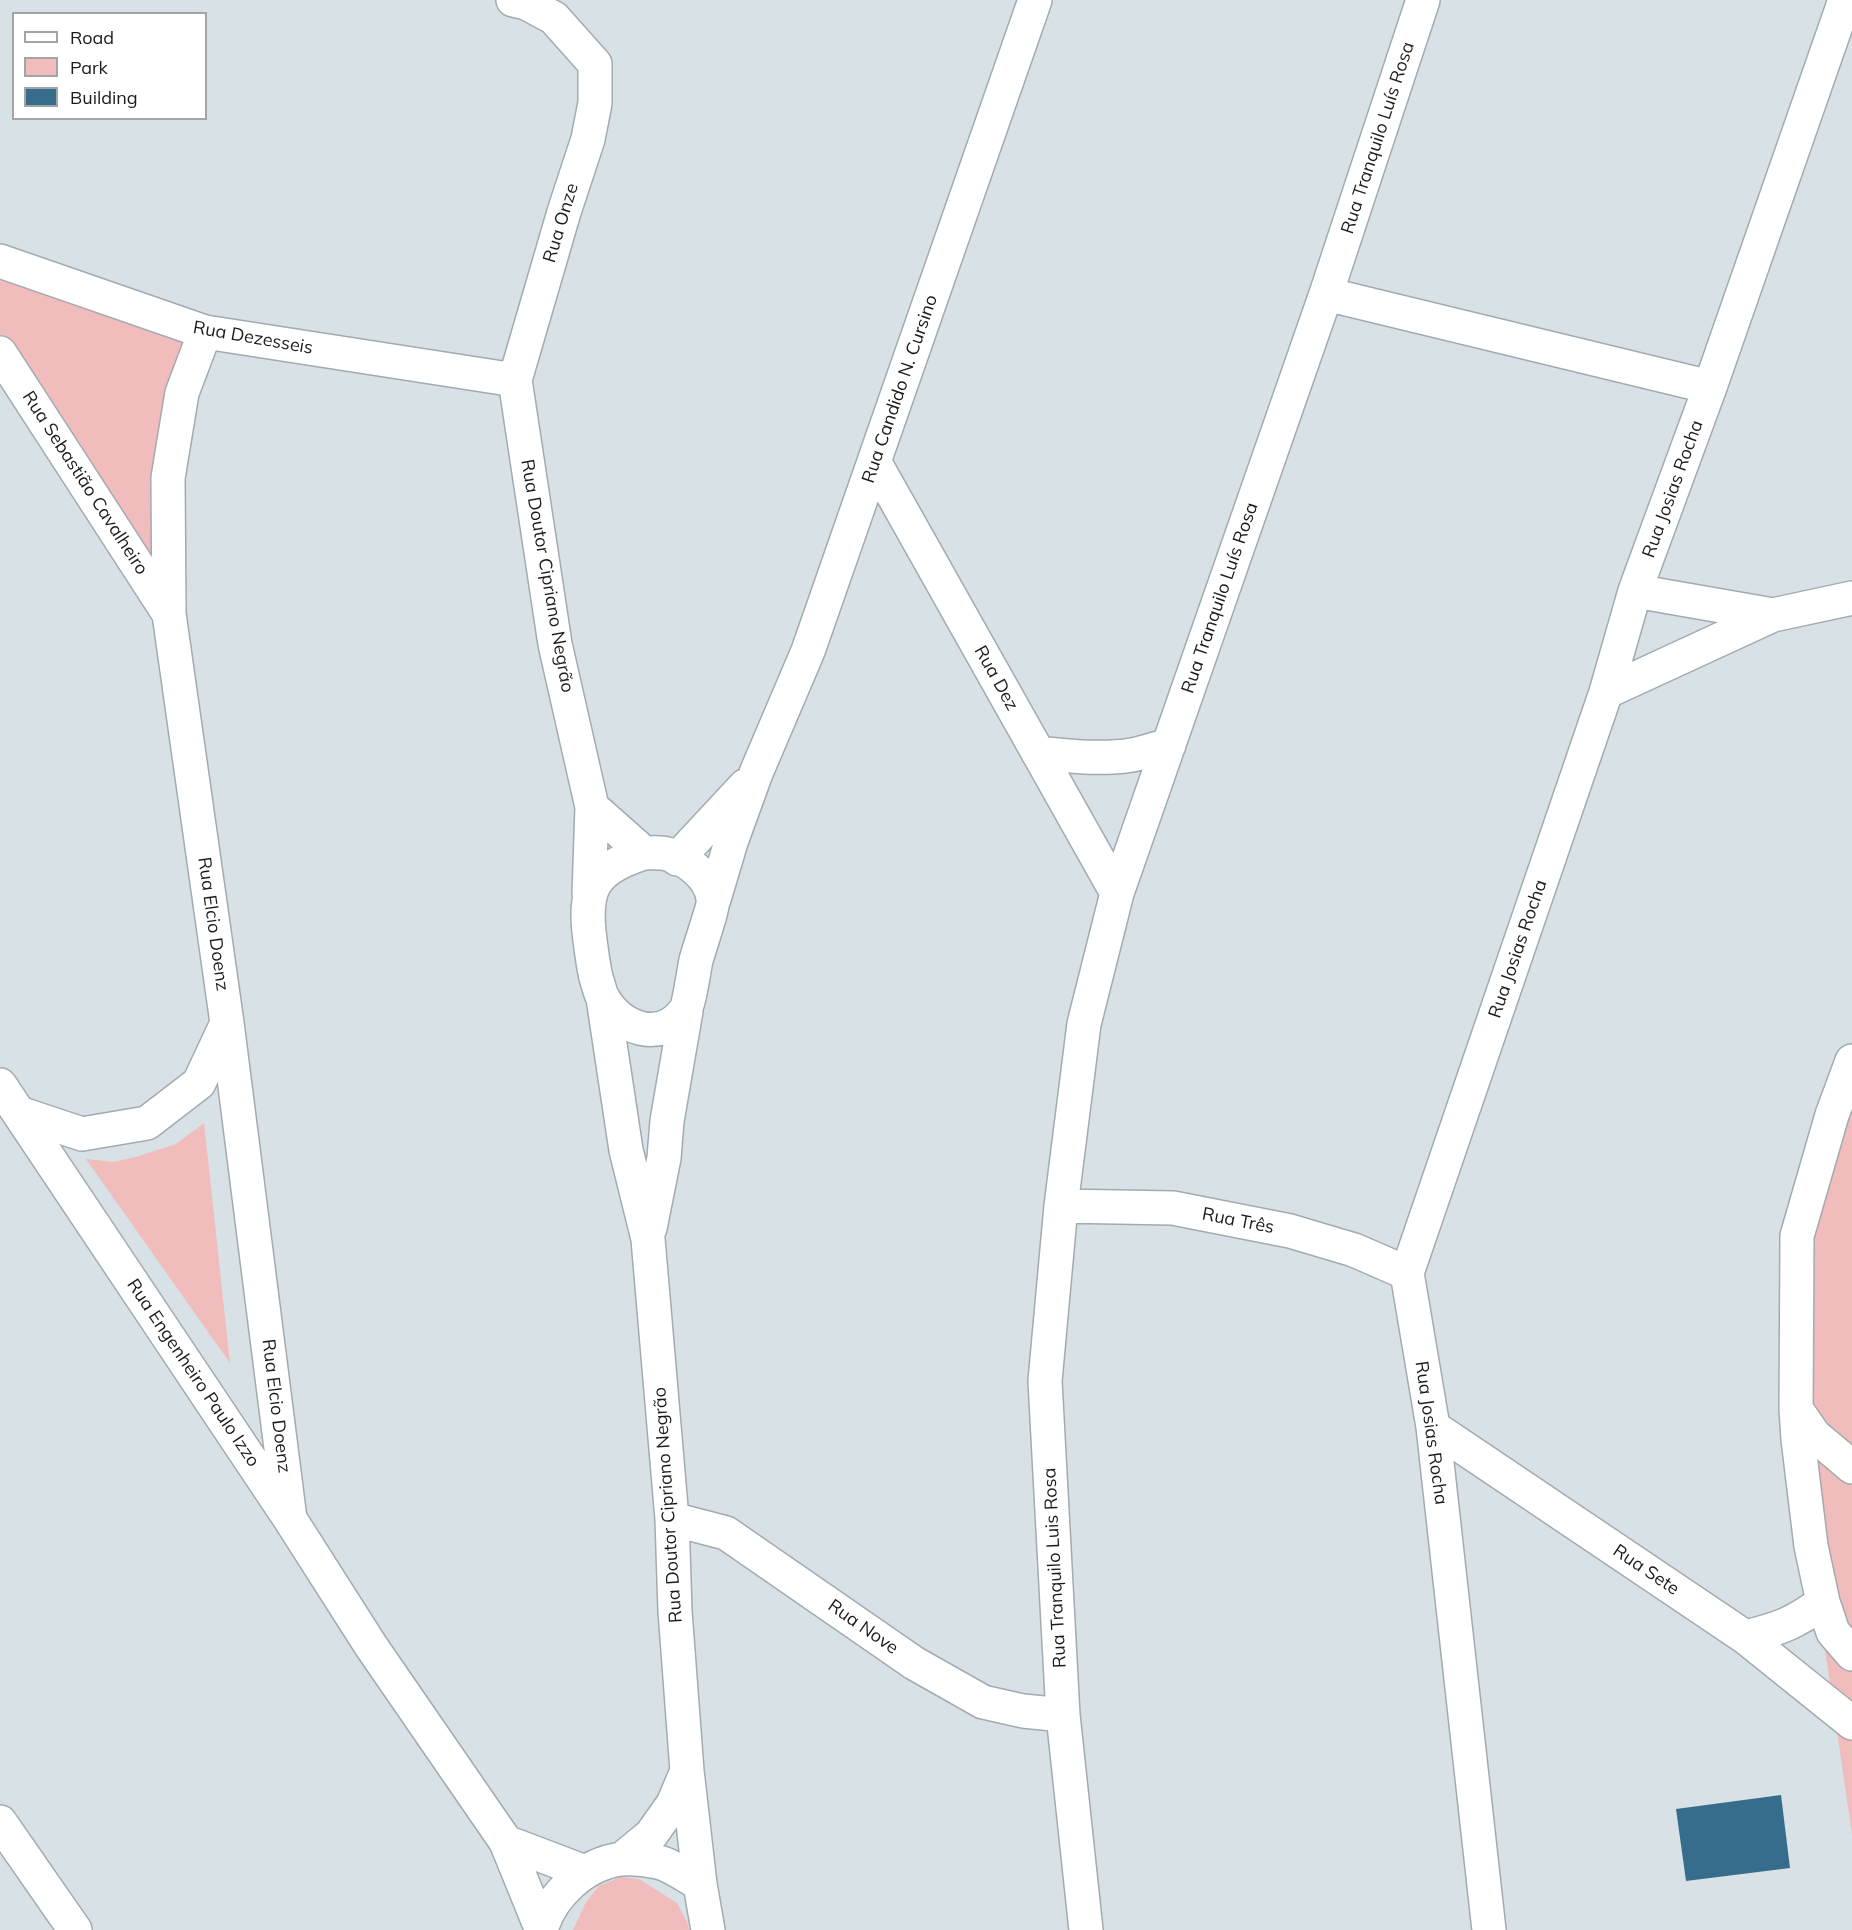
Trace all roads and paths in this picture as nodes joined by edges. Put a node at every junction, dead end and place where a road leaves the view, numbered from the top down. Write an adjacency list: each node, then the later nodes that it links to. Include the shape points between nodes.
1 (513, 0): 9 (street, Rua Onze, via 554,18 595,64 595,103 588,139)
2 (1035, 0): 11 (street, Rua Candido N. Cursino)
3 (1423, 0): 6 (street, Rua Tranquilo Luís Rosa)
4 (1845, 0): 10 (street, Rua Josias Rocha)
5 (0, 261): 7 (street, Rua Dezesseis)
6 (1326, 294): 10 (street); 17 (street, Rua Tranquilo Luís Rosa)
7 (205, 332): 9 (street, Rua Dezesseis); 14 (street, Rua Elcio Doenz, via 182,393 168,478)
8 (0, 353): 14 (street, Rua Sebastião Cavalheiro)
9 (515, 380): 20 (street, Rua Doutor Cipriano Negrão, via 555,644)
10 (1710, 387): 12 (street, Rua Josias Rocha)
11 (874, 463): 18 (street, Rua Dez); 19 (street, Rua Candido N. Cursino, via 808,651)
12 (1635, 591): 15 (street); 16 (street, Rua Josias Rocha)
13 (1852, 598): 15 (street)
14 (169, 614): 28 (street, Rua Elcio Doenz)
15 (1773, 615): 16 (street)
16 (1606, 692): 34 (street, Rua Josias Rocha)
17 (1169, 745): 18 (street, via 1133,755 1104,757); 24 (street, Rua Tranquilo Luís Rosa)
18 (1038, 753): 24 (street, Rua Dez)
19 (756, 773): 22 (street, Rua Candido N. Cursino); 25 (street, Rua Candido N. Cursino)
20 (592, 807): 21 (street); 23 (street, Rua Doutor Cipriano Negrão)
21 (644, 853): 22 (street, via 667,854); 23 (street, via 621,860 602,874)
22 (677, 859): 25 (street, via 706,880)
23 (589, 893): 26 (street, via 587,920 593,969)
24 (1117, 893): 32 (street, Rua Tranquilo Luís Rosa, via 1084,1024)
25 (714, 899): 27 (street)
26 (603, 998): 27 (street, via 616,1015 642,1031 673,1023); 33 (street, Rua Doutor Cipriano Negrão, via 626,1150)
27 (686, 1011): 33 (street, Rua Doutor Cipriano Negrão)
28 (227, 1023): 31 (street, via 199,1083 147,1123 82,1134); 38 (street, Rua Elcio Doenz)
29 (1852, 1061): 35 (street, via 1797,1236)
30 (0, 1085): 31 (street, Rua Engenheiro Paulo Izzo)
31 (19, 1113): 38 (street, Rua Engenheiro Paulo Izzo)
32 (1062, 1206): 34 (street, Rua Três, via 1173,1209 1290,1231 1354,1250); 43 (street, Rua Tranquilo Luis Rosa, via 1045,1381)
33 (648, 1239): 39 (street, Rua Doutor Cipriano Negrão)
34 (1407, 1274): 36 (street, Rua Josias Rocha)
35 (1796, 1409): 37 (street, via 1814,1435); 40 (street, via 1811,1546)
36 (1433, 1426): 41 (street, Rua Sete); 55 (street, Rua Josias Rocha)
37 (1852, 1467)
38 (290, 1519): 47 (street, Rua Engenheiro Paulo Izzo, via 371,1646)
39 (672, 1520): 43 (street, Rua Nove, via 726,1533 914,1663 983,1702); 45 (street, Rua Doutor Cipriano Negrão)
40 (1822, 1602): 41 (street, via 1779,1629); 42 (street, via 1833,1632)
41 (1745, 1636): 44 (street, Rua Sete)
42 (1852, 1654)
43 (1063, 1715): 54 (street, Rua Tranquilo Luis Rosa)
44 (1852, 1723)
45 (687, 1771): 48 (street, Rua Doutor Cipriano Negrão, via 673,1804 651,1834); 50 (street, Rua Doutor Cipriano Negrão)
46 (0, 1822): 52 (street)
47 (506, 1842): 49 (street); 51 (street, Rua Engenheiro Paulo Izzo)
48 (622, 1859): 49 (street); 50 (street, via 661,1862)
49 (585, 1872): 51 (street, via 557,1898)
50 (700, 1884): 53 (street, Rua Doutor Cipriano Negrão)
51 (541, 1929)
52 (75, 1930)
53 (708, 1930)
54 (1086, 1930)
55 (1489, 1930)

